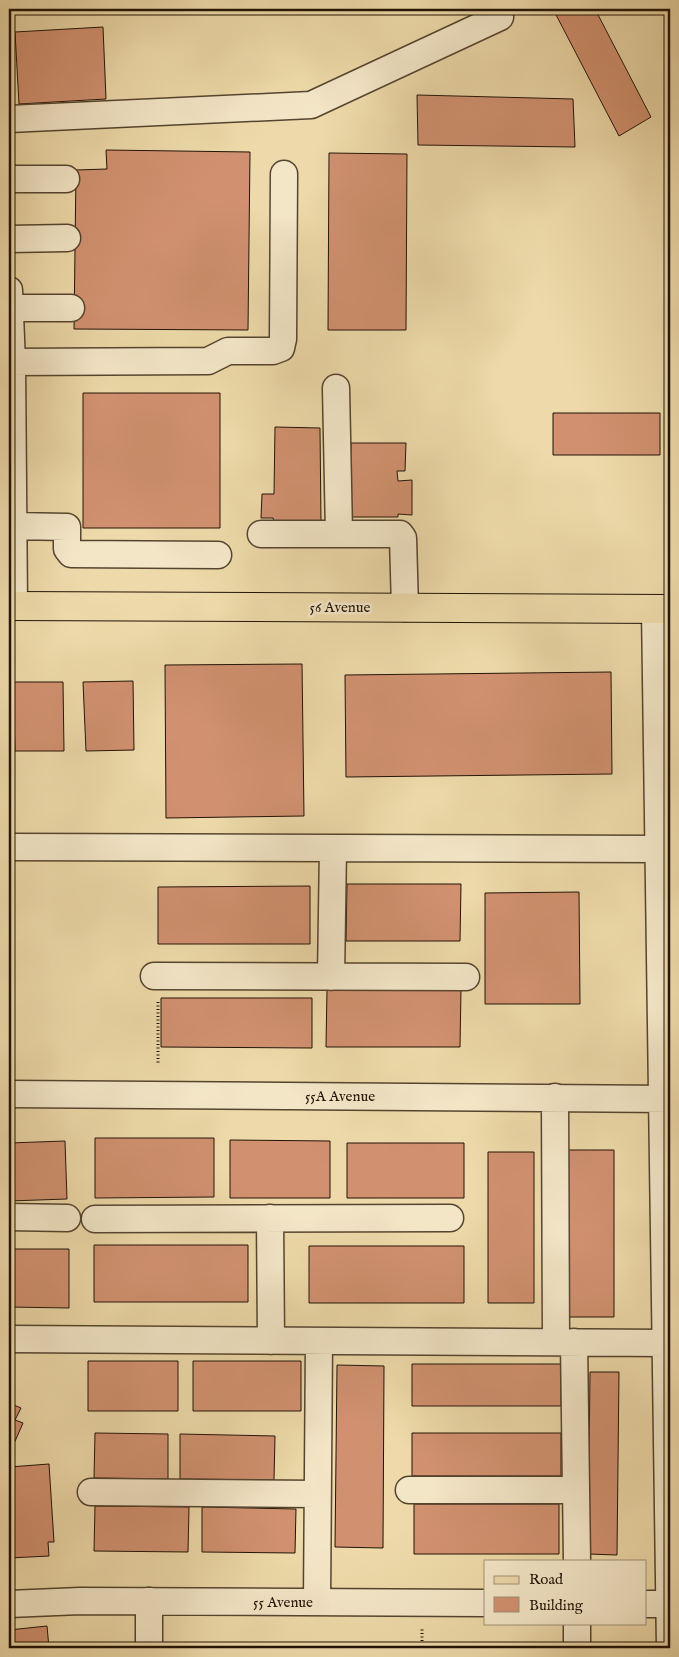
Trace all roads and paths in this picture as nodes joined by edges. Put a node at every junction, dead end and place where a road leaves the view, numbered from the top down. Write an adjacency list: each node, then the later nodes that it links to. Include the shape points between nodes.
1 (500, 17): 2 (street, via 311,105)
2 (9, 119)
3 (284, 174): 11 (street, via 281,348 228,350 208,361)
4 (9, 179): 5 (street)
5 (66, 179)
6 (67, 238): 7 (street)
7 (9, 240)
8 (9, 290): 9 (street)
9 (9, 308): 10 (street); 11 (street)
10 (70, 308)
11 (10, 363): 13 (street)
12 (336, 388): 15 (street)
13 (13, 526): 16 (street, via 67,528 67,549 71,554); 17 (street)
14 (261, 534): 15 (street)
15 (339, 534): 18 (street, via 402,535)
16 (218, 555)
17 (11, 606): 18 (main road, 56 Avenue)
18 (405, 608): 19 (main road, 56 Avenue)
19 (663, 609): 22 (street)
20 (9, 847): 21 (street)
21 (333, 848): 22 (street); 24 (street)
22 (659, 849): 29 (street)
23 (156, 976): 24 (street); 26 (path)
24 (331, 977): 25 (street)
25 (466, 977)
26 (158, 1064)
27 (9, 1094): 28 (street, 55A Avenue)
28 (555, 1097): 29 (street, 55A Avenue); 38 (street)
29 (666, 1098): 39 (street)
30 (9, 1217): 31 (street)
31 (67, 1218)
32 (270, 1218): 33 (street); 34 (street); 36 (street)
33 (450, 1218)
34 (95, 1219)
35 (9, 1339): 36 (street)
36 (271, 1341): 37 (street)
37 (319, 1341): 38 (street); 43 (street)
38 (565, 1342): 39 (street); 41 (street)
39 (666, 1343): 49 (street)
40 (408, 1490): 41 (street)
41 (576, 1490): 44 (street)
42 (91, 1492): 43 (street)
43 (318, 1494): 46 (street)
44 (577, 1560)
45 (149, 1601): 46 (street, 55 Avenue); 48 (street, 55 Avenue); 52 (street)
46 (318, 1602): 47 (street, 55 Avenue)
47 (484, 1603)
48 (9, 1604)
49 (657, 1604): 55 (street)
50 (576, 1624): 54 (street)
51 (422, 1627): 53 (path)
52 (149, 1648)
53 (422, 1648)
54 (577, 1648)
55 (670, 1648)

